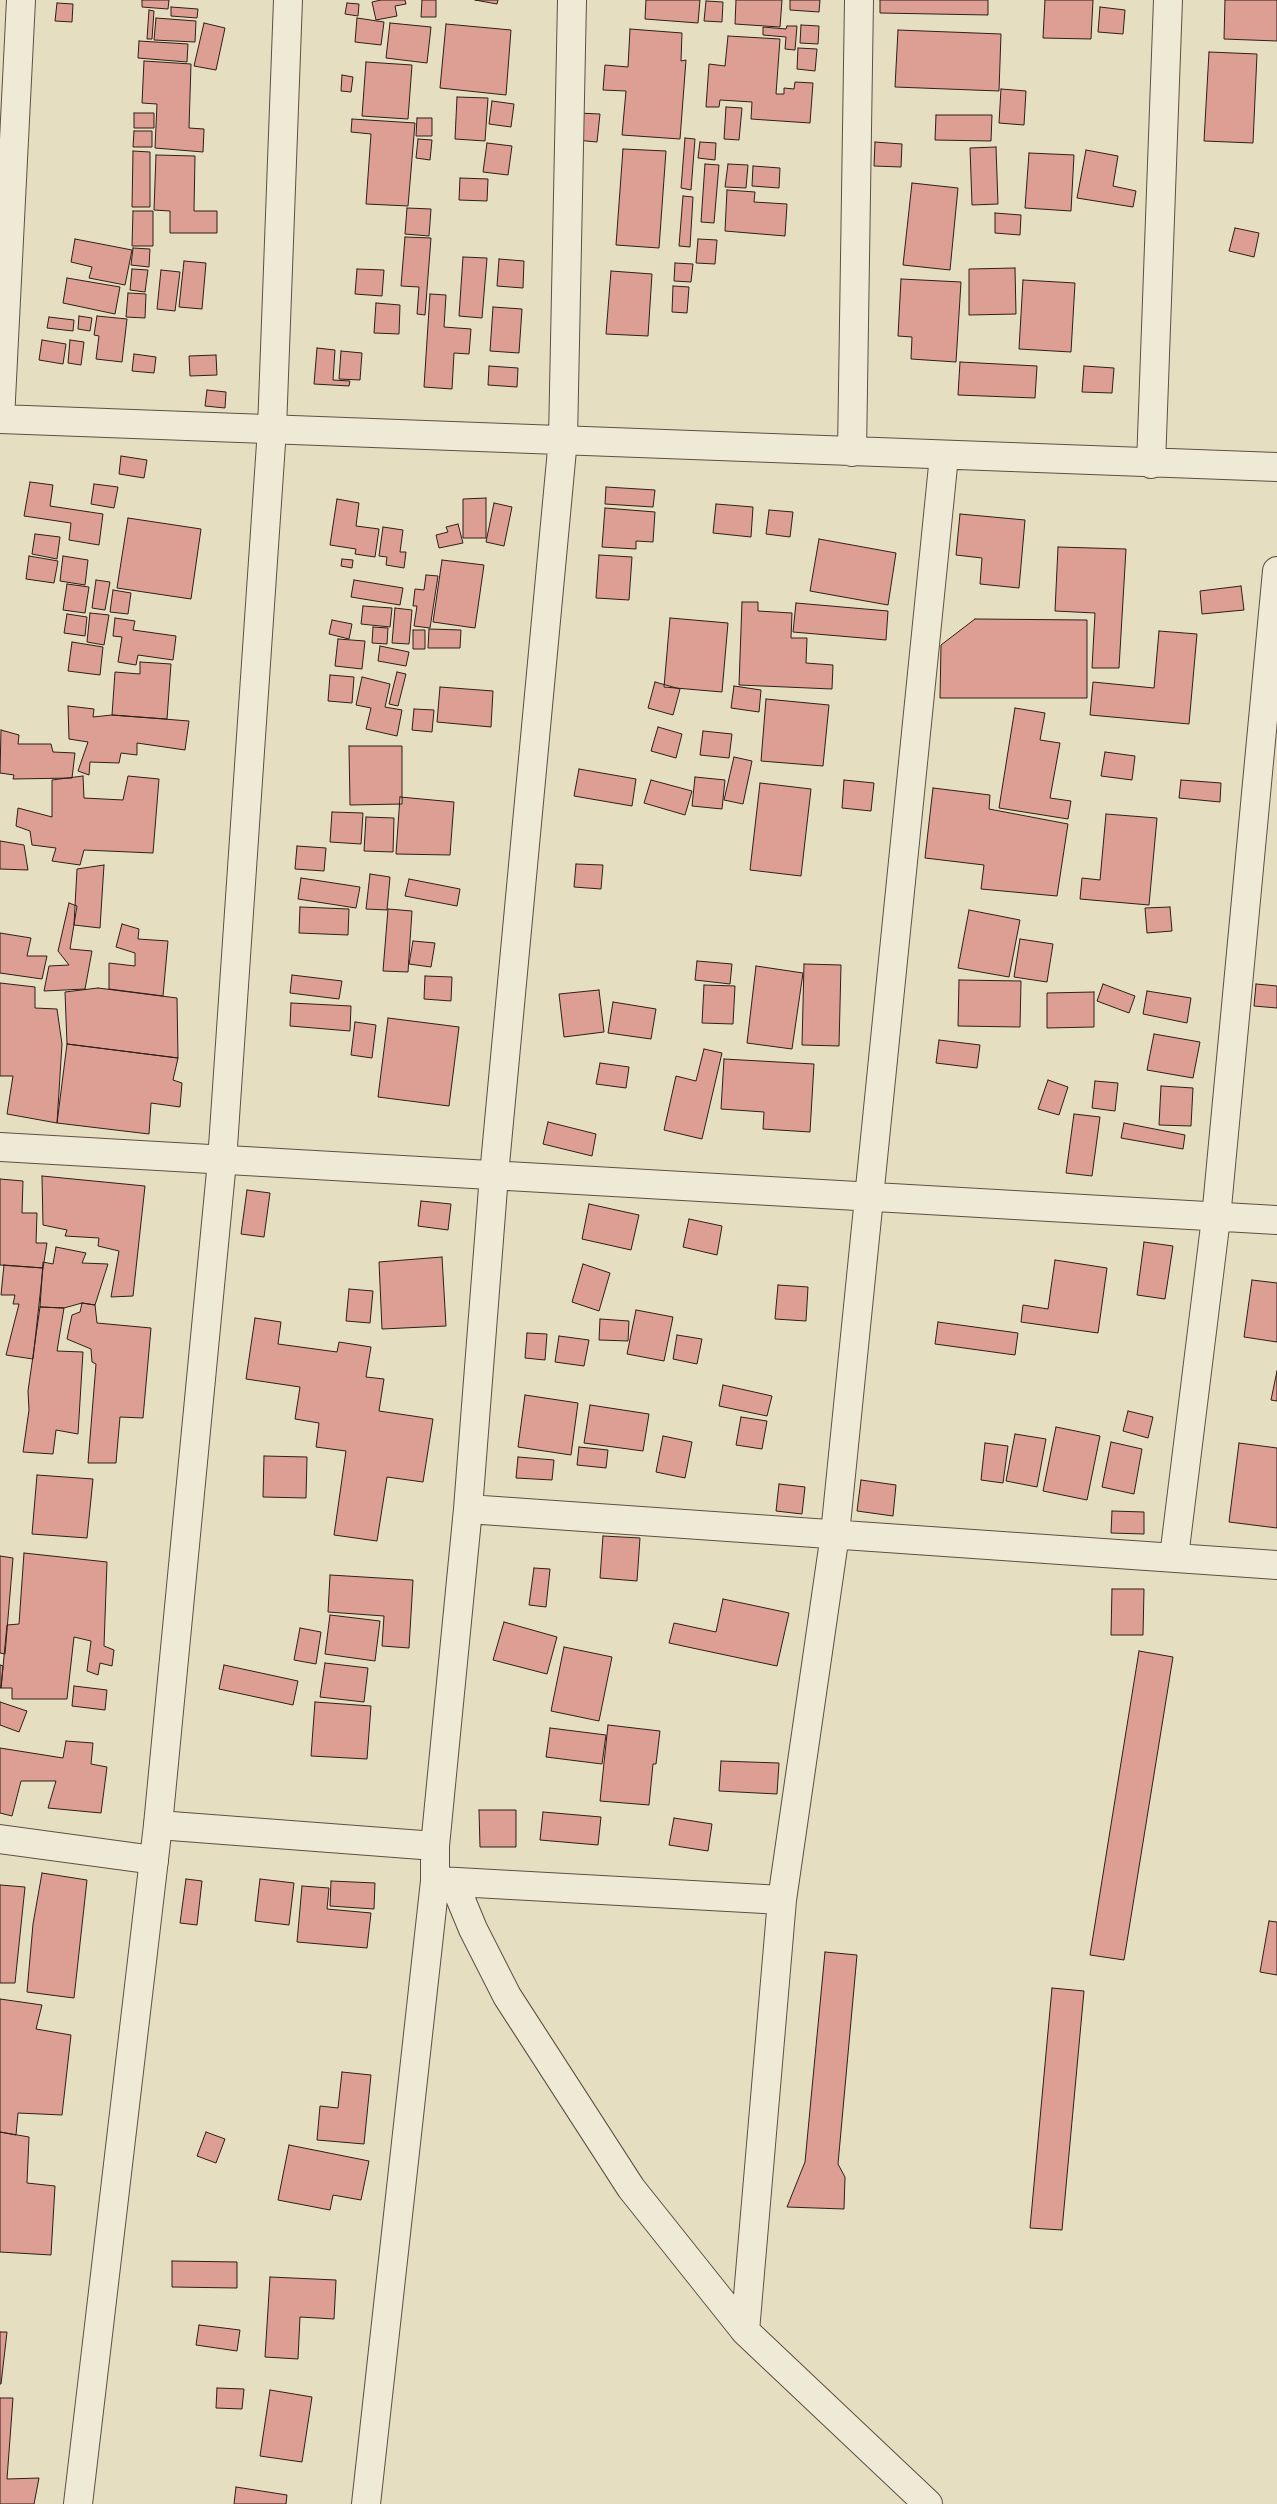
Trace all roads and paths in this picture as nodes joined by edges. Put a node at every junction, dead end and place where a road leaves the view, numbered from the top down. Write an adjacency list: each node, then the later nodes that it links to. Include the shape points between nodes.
1 (21, 0): 6 (street)
2 (288, 0): 7 (street)
3 (572, 0): 8 (street)
4 (859, 0): 9 (street)
5 (1168, 0): 11 (street)
6 (0, 419): 7 (street)
7 (272, 429): 8 (street); 15 (street)
8 (563, 438): 9 (street); 16 (street)
9 (852, 452): 10 (street)
10 (944, 456): 11 (street); 17 (street)
11 (1151, 464): 12 (street)
12 (1277, 467)
13 (1277, 571): 18 (street)
14 (0, 1147): 15 (street)
15 (222, 1161): 16 (street); 24 (street)
16 (494, 1175): 17 (street); 20 (street)
17 (870, 1198): 18 (street); 21 (street)
18 (1216, 1218): 19 (street); 22 (street)
19 (1277, 1220)
20 (468, 1509): 21 (street); 26 (street)
21 (835, 1534): 22 (street); 29 (street)
22 (1174, 1557): 23 (street)
23 (1277, 1565)
24 (158, 1825): 26 (street); 27 (street)
25 (0, 1839): 27 (street)
26 (435, 1846): 28 (street)
27 (154, 1860): 31 (street)
28 (444, 1882): 29 (street); 30 (street, via 473,1929 507,1996 631,2188); 32 (street)
29 (782, 1900): 30 (street)
30 (745, 2331): 33 (street)
31 (78, 2504)
32 (366, 2504)
33 (928, 2504)

